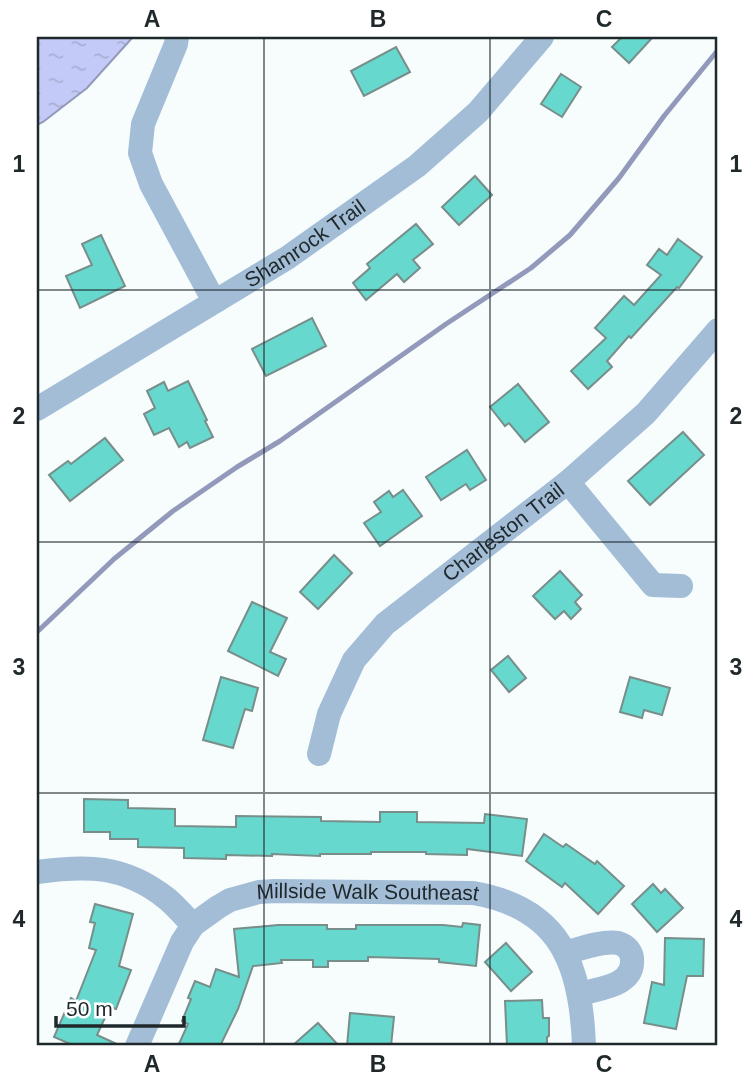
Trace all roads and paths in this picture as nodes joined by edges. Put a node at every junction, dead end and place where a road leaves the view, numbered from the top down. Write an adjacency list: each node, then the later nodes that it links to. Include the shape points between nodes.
1 (177, 37): 3 (street, via 143,124 140,152 151,184)
2 (542, 37): 3 (street, Shamrock Trail, via 478,112 417,166 287,258)
3 (217, 300): 5 (street, Shamrock Trail)
4 (718, 330): 6 (street, Charleston Trail, via 646,414)
5 (37, 409)
6 (568, 482): 7 (street, via 653,585); 8 (street, Charleston Trail, via 385,624 354,660 329,714)
7 (681, 586)
8 (319, 754)
9 (37, 872): 10 (street, via 94,868 130,876 167,899)
10 (193, 925): 11 (street, Millside Walk Southeast, via 230,900 259,892 473,893 526,910); 13 (street, Millside Walk Southeast)
11 (565, 953): 12 (street, Millside Walk Southeast); 12 (street, via 609,942 630,952 627,978)
12 (580, 994): 14 (street, Millside Walk Southeast)
13 (136, 1046)
14 (584, 1046)

